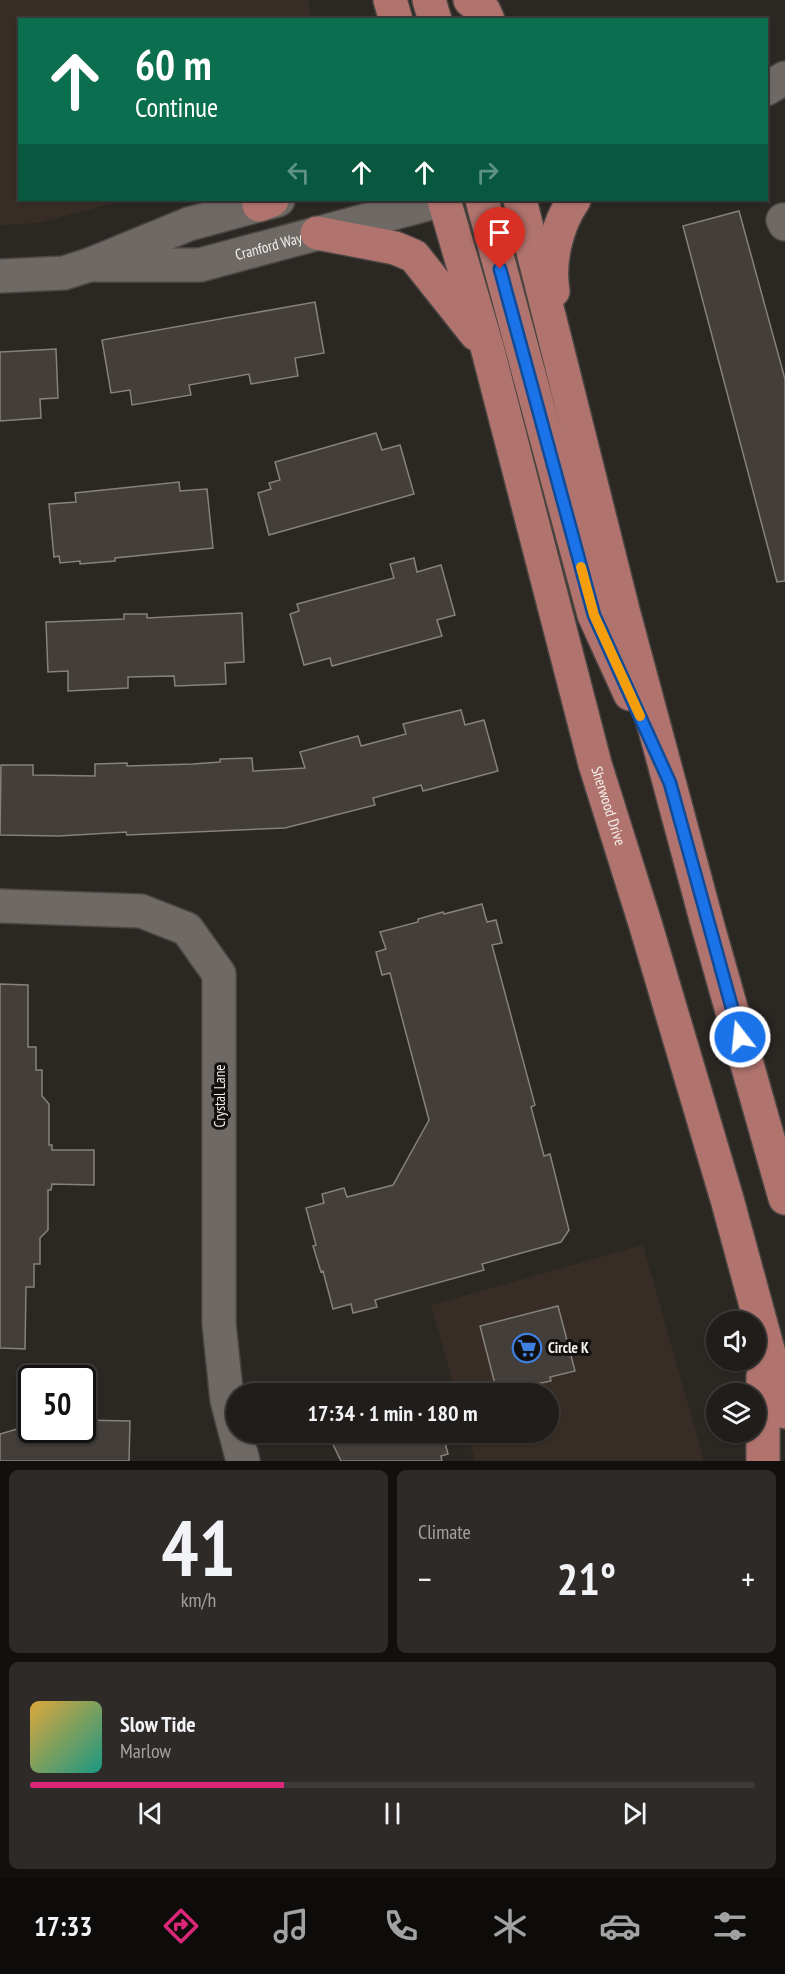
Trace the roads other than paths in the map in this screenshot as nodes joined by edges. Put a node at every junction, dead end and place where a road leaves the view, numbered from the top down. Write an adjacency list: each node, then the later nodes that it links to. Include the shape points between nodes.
1 (382, 0): 6 (main road)
2 (390, 0): 7 (main road)
3 (429, 0): 8 (main road)
4 (465, 0): 9 (main road)
5 (470, 0): 10 (main road)
6 (381, 18)
7 (395, 18)
8 (434, 18)
9 (470, 18)
10 (487, 18)
11 (785, 77): 12 (street); 13 (street)
12 (768, 79)
13 (768, 88)
14 (270, 201): 21 (street, Cranford Way, via 189,224)
15 (439, 201): 20 (street, Cranford Way)
16 (443, 201): 23 (main road, Sherwood Drive)
17 (482, 201): 25 (main road, via 594,615)
18 (520, 201): 24 (main road)
19 (574, 201): 24 (main road, via 557,235 552,285)
20 (317, 233): 21 (street, Cranford Way, via 200,265); 23 (main road, via 395,248 414,256)
21 (90, 265): 22 (street, Cranford Way, via 64,273)
22 (0, 276)
23 (487, 347): 28 (main road, Sherwood Drive, via 596,764 727,1199)
24 (570, 399): 25 (main road)
25 (670, 783): 27 (main road)
26 (0, 906): 32 (street, Crystal Lane, via 141,911 187,929 219,974 219,1324 227,1400)
27 (785, 1198)
28 (757, 1311)
29 (766, 1346): 31 (main road, Sherwood Drive)
30 (763, 1371): 33 (main road)
31 (785, 1412)
32 (243, 1461)
33 (764, 1461)

